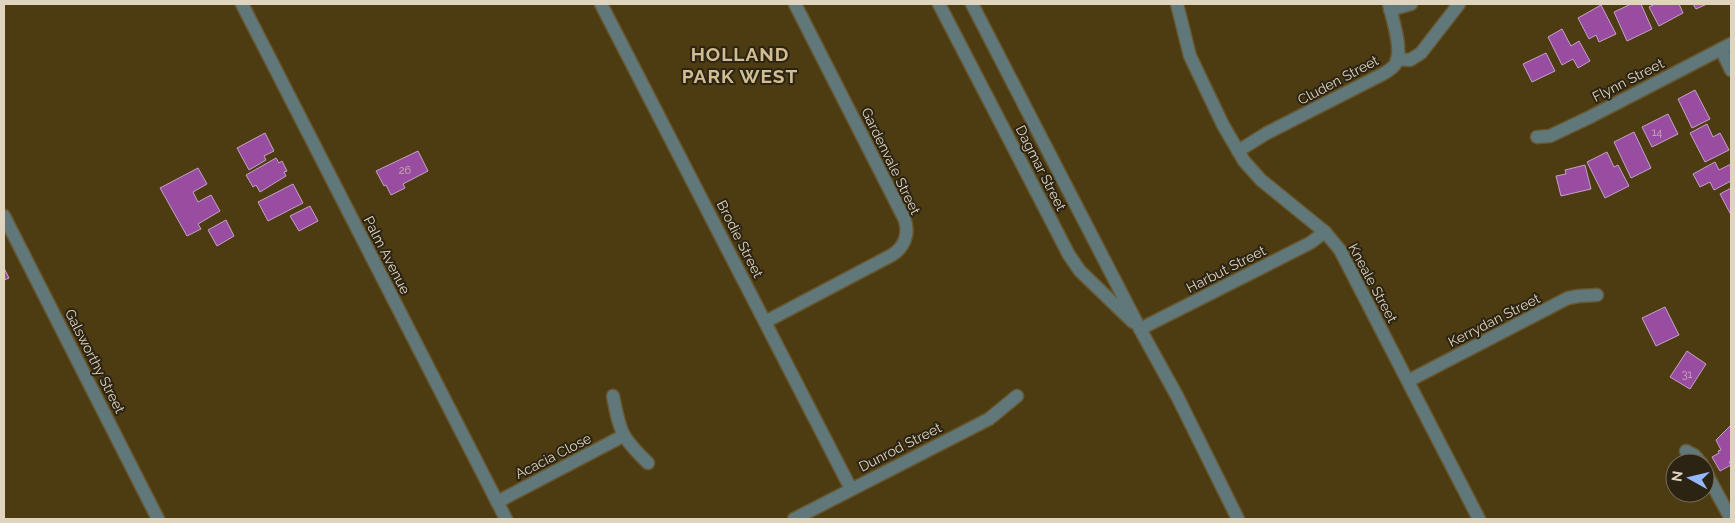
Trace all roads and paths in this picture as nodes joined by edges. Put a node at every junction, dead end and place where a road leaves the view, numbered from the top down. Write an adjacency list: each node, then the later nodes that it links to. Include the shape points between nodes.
1 (242, 4): 29 (street, Palm Avenue)
2 (601, 4): 18 (street, Brodie Street)
3 (795, 4): 18 (street, Gardenvale Street, via 904,218 907,233 902,246 892,255)
4 (939, 4): 19 (street, Dagmar Street, via 1069,255 1080,271)
5 (972, 4): 19 (street, Dagmar Street)
6 (1177, 4): 14 (street, Kneale Street, via 1190,56)
7 (1411, 4): 9 (street)
8 (1459, 4): 11 (street, Cluden Street, via 1421,53 1410,60)
9 (1390, 7): 11 (street, via 1398,44)
10 (1726, 47): 12 (street); 13 (street, Flynn Street, via 1555,134)
11 (1397, 59): 14 (street, Cluden Street, via 1392,68 1381,75)
12 (1731, 70)
13 (1537, 137)
14 (1238, 151): 16 (street, Kneale Street, via 1257,176)
15 (4, 216): 30 (street, Galsworthy Street)
16 (1324, 232): 19 (street, Harbut Street, via 1310,243); 20 (street, Kneale Street, via 1340,250)
17 (1597, 295): 20 (street, Kerrydan Street, via 1568,298)
18 (765, 322): 27 (street, Brodie Street)
19 (1140, 329): 33 (street, Dagmar Street)
20 (1408, 381): 34 (street, Kneale Street)
21 (613, 396): 23 (street)
22 (1017, 396): 27 (street, Dunrod Street, via 989,419)
23 (623, 436): 26 (street); 29 (street, Acacia Close)
24 (1686, 451): 25 (street)
25 (1690, 453)
26 (648, 463)
27 (851, 489): 32 (street, Dunrod Street)
28 (1715, 489): 35 (street)
29 (497, 502): 31 (street, Palm Avenue)
30 (158, 519)
31 (506, 519)
32 (794, 519)
33 (1238, 519)
34 (1479, 519)
35 (1731, 519)

